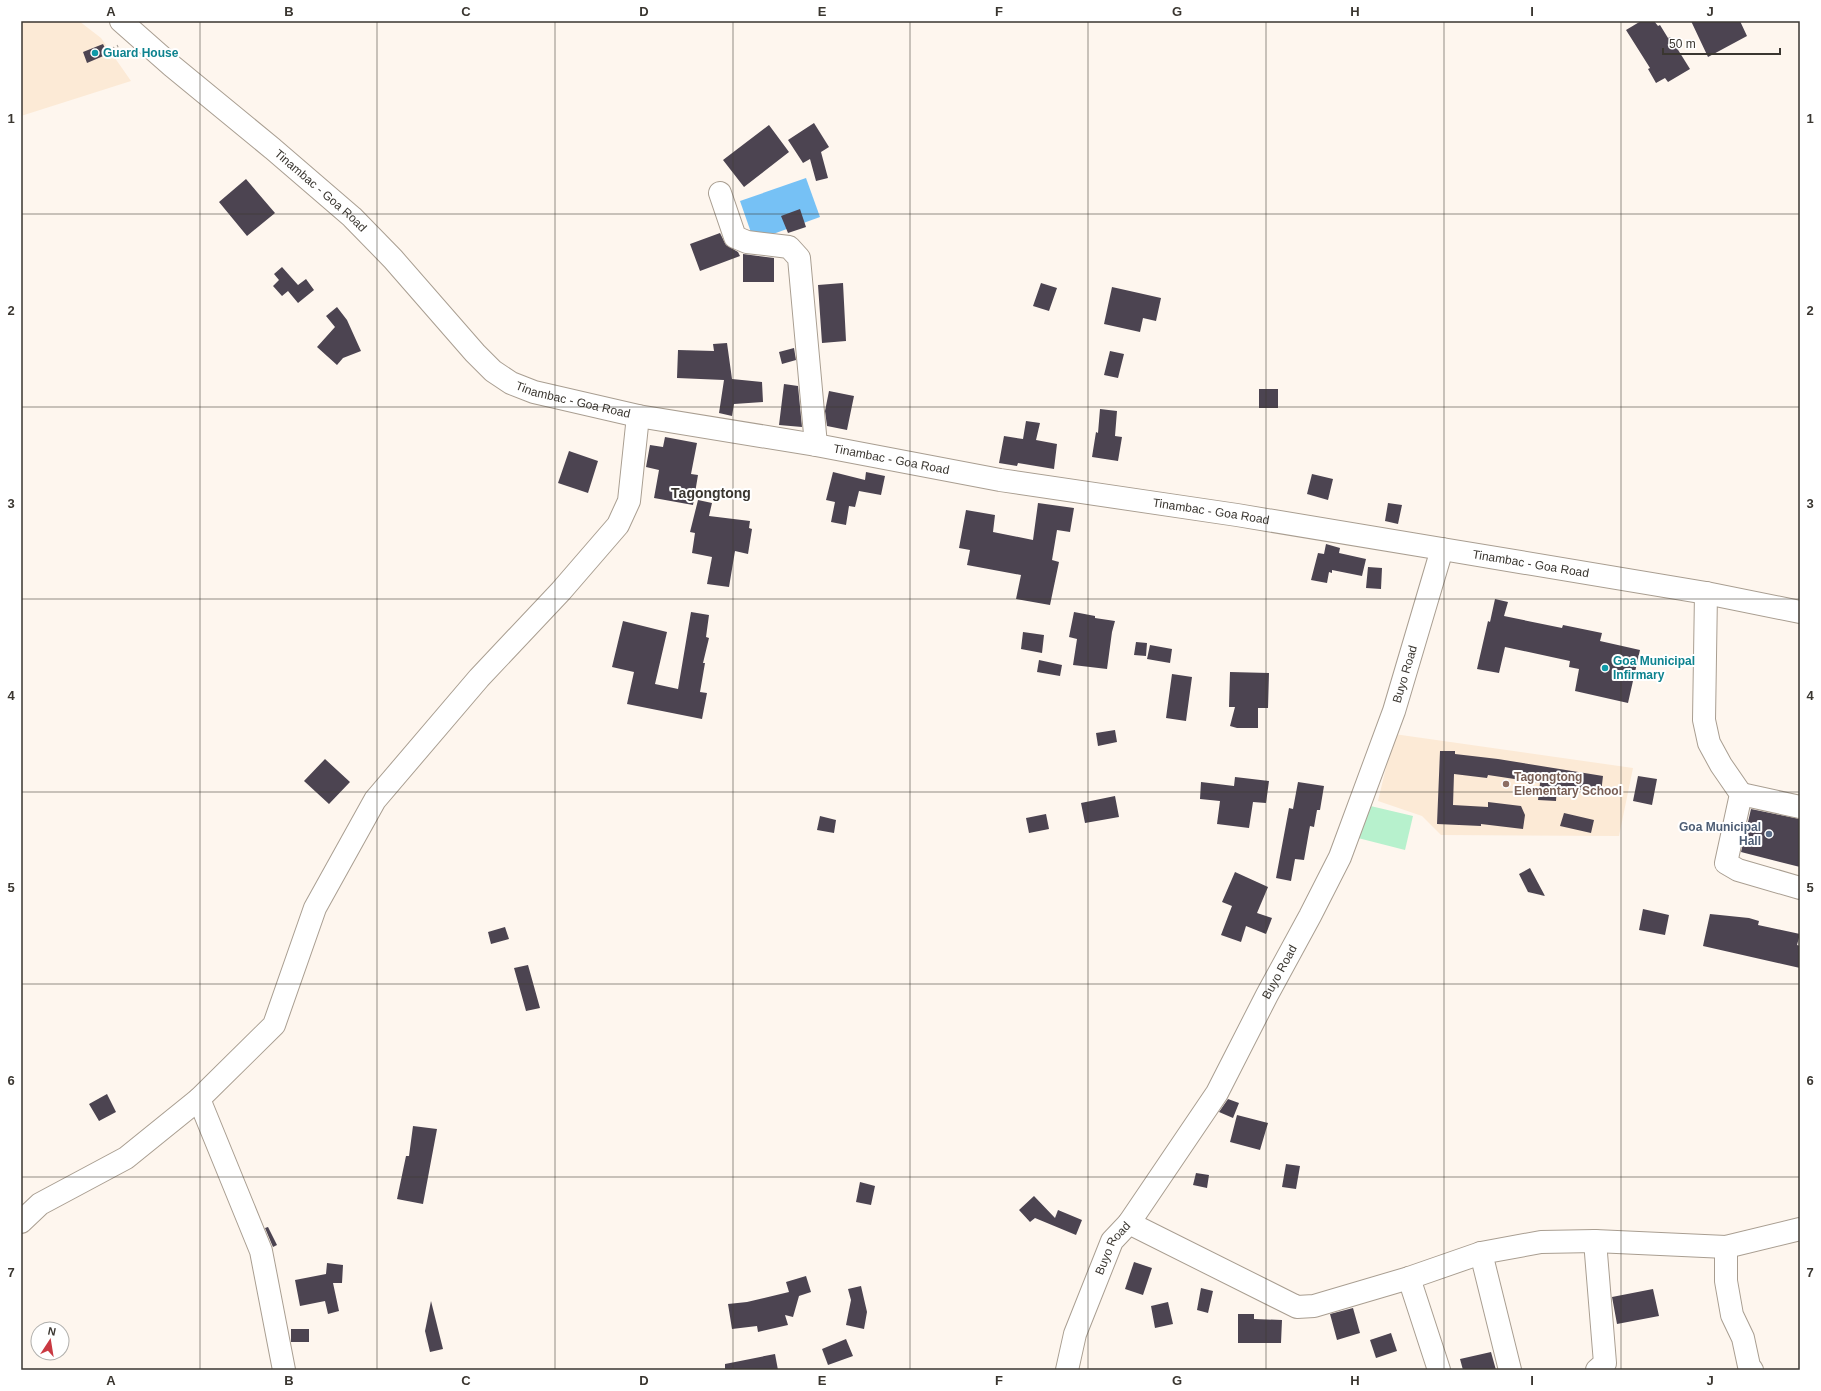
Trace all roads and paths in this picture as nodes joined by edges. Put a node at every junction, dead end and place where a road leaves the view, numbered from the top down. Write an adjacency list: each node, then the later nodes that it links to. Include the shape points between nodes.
1 (121, 21): 3 (street, Tinambac - Goa Road, via 352,216 493,371 511,383 534,392)
2 (720, 193): 4 (street, via 735,237 747,242 790,247 799,258)
3 (638, 416): 4 (street, Tinambac - Goa Road); 11 (street, via 629,501 618,525 561,591 479,678 375,800 315,908 274,1025)
4 (816, 445): 5 (street, Tinambac - Goa Road, via 1000,480)
5 (1442, 549): 6 (street, Tinambac - Goa Road); 13 (street, Buyo Road, via 1394,711 1340,856 1217,1093)
6 (1706, 593): 7 (street, Tinambac - Goa Road); 8 (street, via 1704,720 1709,743)
7 (1800, 612)
8 (1741, 794): 9 (street); 10 (street, via 1726,863 1738,870)
9 (1800, 807)
10 (1800, 888)
11 (199, 1099): 12 (street, via 126,1158 40,1204); 19 (street, via 261,1251)
12 (21, 1222)
13 (1129, 1223): 18 (street, via 1297,1306 1314,1306); 20 (street, Buyo Road, via 1112,1240 1075,1334)
14 (1800, 1229): 16 (street)
15 (1595, 1241): 16 (street); 17 (street, via 1541,1242); 23 (street, via 1604,1363)
16 (1726, 1248): 24 (street, via 1726,1281 1732,1315 1743,1338)
17 (1481, 1253): 18 (street); 22 (street)
18 (1409, 1278): 21 (street)
19 (284, 1370)
20 (1067, 1370)
21 (1439, 1370)
22 (1510, 1370)
23 (1597, 1370)
24 (1752, 1370)

